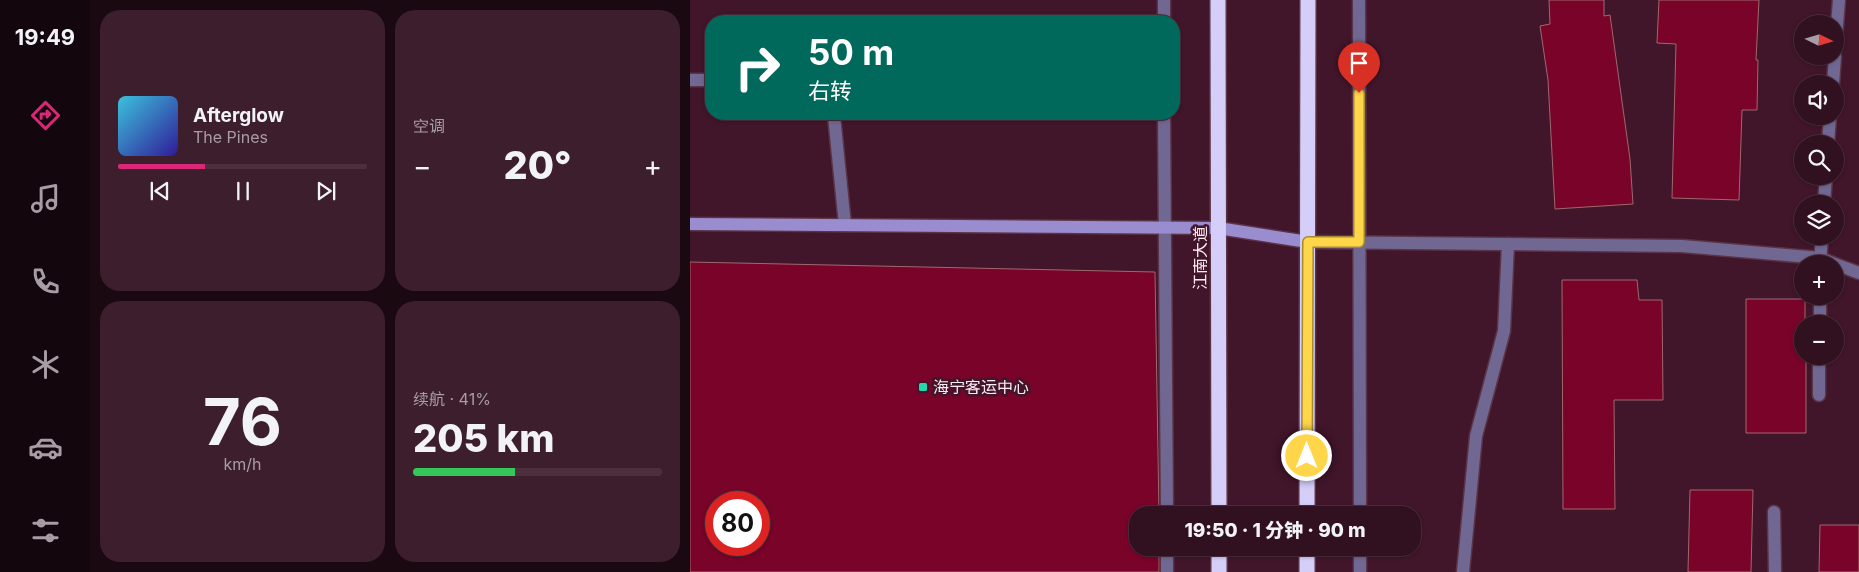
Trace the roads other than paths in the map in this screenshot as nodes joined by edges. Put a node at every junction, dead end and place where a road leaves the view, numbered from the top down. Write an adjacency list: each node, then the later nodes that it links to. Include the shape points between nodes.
1 (1164, 0): 6 (street)
2 (1218, 0): 15 (highway, 江南大道)
3 (1308, 0): 16 (highway)
4 (1359, 0): 17 (street)
5 (1839, 0): 7 (street)
6 (1164, 15)
7 (1838, 15)
8 (690, 80): 9 (street)
9 (705, 80)
10 (834, 120): 13 (street)
11 (1164, 120): 14 (street)
12 (690, 224): 13 (street)
13 (845, 225): 14 (street)
14 (1165, 228): 15 (street); 24 (street)
15 (1218, 228): 16 (street); 25 (highway, 江南大道)
16 (1308, 242): 17 (street); 26 (highway)
17 (1359, 242): 18 (street); 27 (street)
18 (1508, 244): 19 (street, via 1682,246); 37 (street, via 1504,331 1476,436)
19 (1794, 258)
20 (1844, 267): 21 (street)
21 (1859, 273)
22 (1819, 365): 23 (street)
23 (1819, 396)
24 (1167, 506)
25 (1219, 506)
26 (1307, 506)
27 (1360, 506)
28 (1774, 512): 38 (street)
29 (1167, 556): 33 (street)
30 (1219, 556): 34 (highway)
31 (1307, 556): 35 (highway)
32 (1360, 556): 36 (street)
33 (1167, 572)
34 (1219, 572)
35 (1307, 572)
36 (1360, 572)
37 (1463, 572)
38 (1775, 572)

